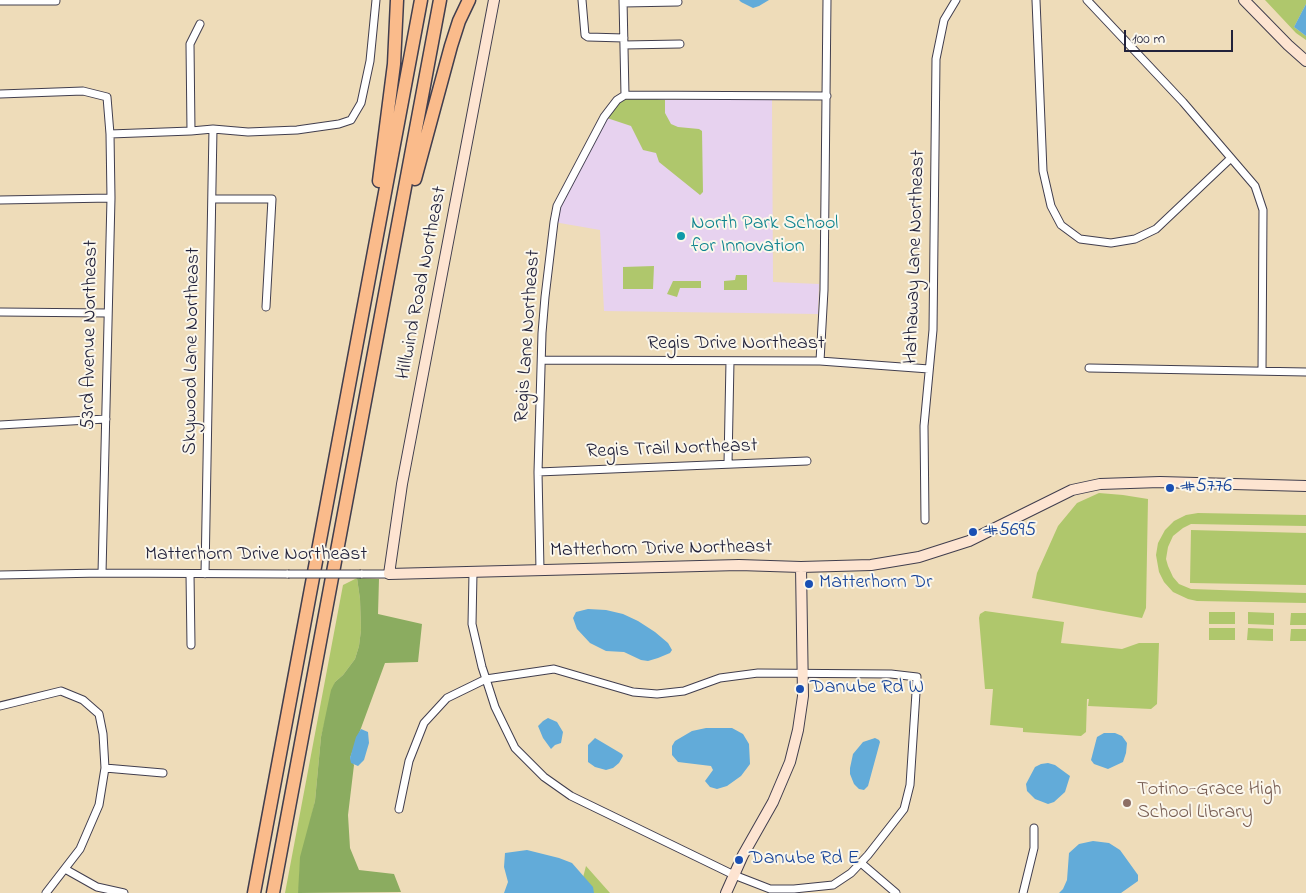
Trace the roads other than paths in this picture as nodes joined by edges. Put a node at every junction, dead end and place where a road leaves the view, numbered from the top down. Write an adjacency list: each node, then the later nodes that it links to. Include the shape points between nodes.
1 (376, 0): 24 (street, via 370,61 361,103 351,120 297,130 248,132)
2 (397, 0): 43 (highway, via 388,118)
3 (421, 0): 43 (highway)
4 (440, 0): 31 (highway)
5 (469, 0): 31 (highway, via 451,46 415,179)
6 (494, 0): 56 (street, Hillwind Road Northeast, via 402,484)
7 (582, 0): 18 (street, via 585,35)
8 (826, 0): 23 (street)
9 (956, 0): 39 (street, Hathaway Lane Northeast, via 944,20 936,59 933,330)
10 (1036, 0): 27 (street, via 1043,171 1051,206 1062,225 1080,239 1111,243 1135,239 1156,228)
11 (1087, 0): 27 (street)
12 (1244, 0): 20 (street)
13 (0, 1): 14 (street)
14 (56, 1)
15 (623, 2): 16 (street); 18 (street)
16 (678, 2)
17 (200, 24): 25 (street, via 190,44)
18 (624, 41): 19 (street); 22 (street)
19 (680, 44)
20 (1306, 61)
21 (0, 94): 26 (street, 53rd Avenue Northeast, via 83,91 107,98)
22 (625, 94): 23 (street); 35 (street, Regis Lane Northeast, via 604,117 557,206 545,298)
23 (827, 96): 37 (street)
24 (213, 129): 25 (street); 29 (street, Skywood Lane Northeast)
25 (191, 132): 26 (street)
26 (110, 134): 28 (street, 53rd Avenue Northeast)
27 (1231, 158): 40 (street, via 1255,186 1263,210)
28 (110, 198): 30 (street); 34 (street, 53rd Avenue Northeast)
29 (212, 199): 32 (street, via 272,199); 55 (street, Skywood Lane Northeast)
30 (0, 200)
31 (401, 211): 72 (highway)
32 (266, 307)
33 (0, 312): 34 (street)
34 (108, 313): 42 (street, 53rd Avenue Northeast)
35 (543, 360): 36 (street, Regis Drive Northeast); 47 (street, Regis Lane Northeast)
36 (730, 361): 37 (street, Regis Drive Northeast); 46 (street)
37 (820, 361): 39 (street, Regis Drive Northeast)
38 (1089, 368): 40 (street)
39 (929, 369): 49 (street, Hathaway Lane Northeast, via 924,426)
40 (1262, 371): 41 (street)
41 (1306, 372)
42 (106, 419): 44 (street); 52 (street, 53rd Avenue Northeast)
43 (342, 422): 71 (highway)
44 (0, 425)
45 (807, 461): 46 (street, Regis Trail Northeast)
46 (728, 464): 47 (street, Regis Trail Northeast)
47 (538, 472): 51 (street, Regis Lane Northeast)
48 (1306, 486): 50 (street, Matterhorn Drive Northeast, via 1160,482 1100,484 1072,490 969,541 919,557 871,565)
49 (925, 520)
50 (801, 566): 51 (street, Matterhorn Drive Northeast); 59 (street)
51 (540, 570): 53 (street, Matterhorn Drive Northeast)
52 (102, 573): 54 (street, Matterhorn Drive Northeast); 57 (street, Matterhorn Drive Northeast)
53 (473, 573): 56 (street, Matterhorn Drive Northeast); 60 (street, via 472,624)
54 (190, 574): 55 (street, Matterhorn Drive Northeast); 58 (street)
55 (205, 574): 56 (street, Matterhorn Drive Northeast, bridge)
56 (389, 574)
57 (0, 575)
58 (191, 645)
59 (802, 674): 60 (street, via 758,673 720,678 684,691 657,694 633,692 554,669); 66 (street, via 917,677 910,785 904,809); 68 (street, via 803,696 790,762 773,802)
60 (486, 679): 64 (street, via 447,698 424,723 409,761); 68 (street, via 495,707 515,748 544,777 571,796)
61 (0, 706): 62 (street, via 61,691 83,700 99,714)
62 (105, 768): 63 (street); 67 (street, via 99,805 80,849)
63 (163, 773)
64 (399, 809)
65 (1034, 828): 75 (street, via 1034,848)
66 (861, 863): 68 (street, via 833,885 794,889 770,889); 74 (street)
67 (64, 869): 69 (street); 70 (street, via 97,887)
68 (734, 875): 73 (street)
69 (46, 893)
70 (124, 893)
71 (254, 893)
72 (273, 893)
73 (726, 893)
74 (896, 893)
75 (1023, 893)

